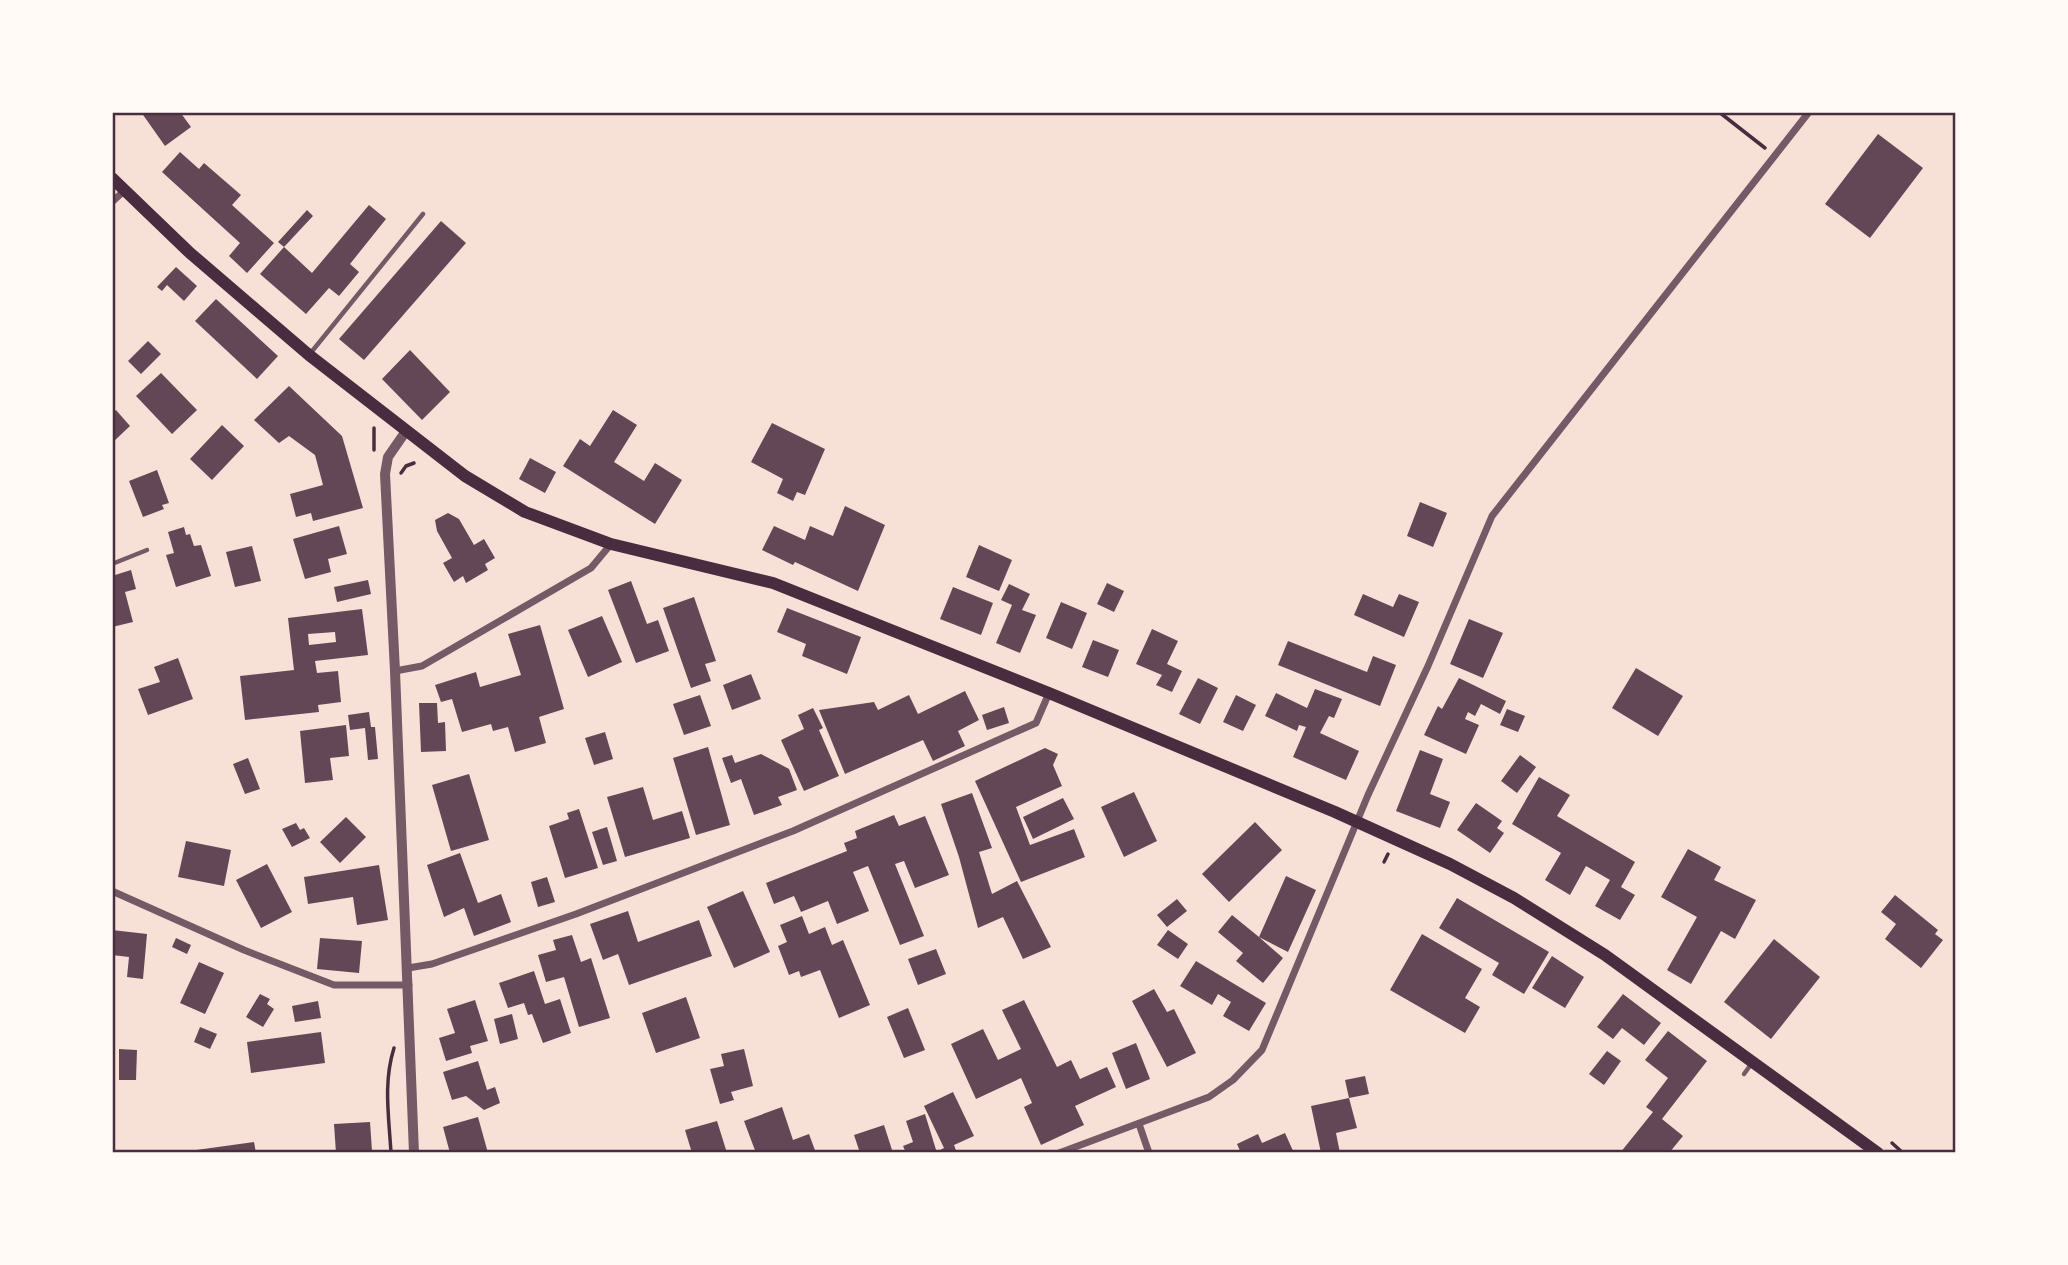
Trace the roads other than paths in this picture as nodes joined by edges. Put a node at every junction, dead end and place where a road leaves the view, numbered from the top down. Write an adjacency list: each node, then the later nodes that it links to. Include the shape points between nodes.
1 (1809, 112): 13 (street, via 1492,516)
2 (112, 178): 3 (main road)
3 (124, 191): 4 (street); 6 (main road)
4 (112, 202)
5 (423, 214): 6 (lane)
6 (309, 355): 7 (main road)
7 (406, 431): 8 (main road, via 465,476 525,512); 11 (street, via 388,457 385,474)
8 (611, 544): 11 (street, via 591,568 422,666); 12 (main road, via 773,583)
9 (147, 550): 10 (lane)
10 (112, 564)
11 (395, 671): 15 (street)
12 (1049, 693): 13 (main road); 15 (street, via 1036,723 793,831 576,914 432,964)
13 (1357, 822): 17 (main road, via 1450,864 1537,912); 19 (street, via 1262,1050 1209,1097)
14 (112, 891): 16 (street, via 334,985)
15 (408, 968): 16 (street)
16 (409, 985): 20 (street)
17 (1753, 1062): 18 (lane); 23 (main road)
18 (1744, 1074)
19 (1139, 1124): 21 (street); 22 (street)
20 (414, 1153)
21 (1059, 1153)
22 (1149, 1153)
23 (1878, 1153)

